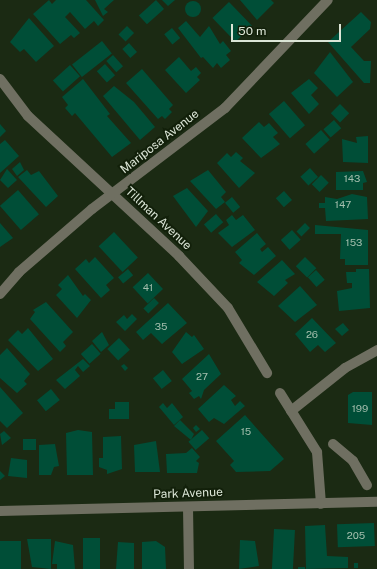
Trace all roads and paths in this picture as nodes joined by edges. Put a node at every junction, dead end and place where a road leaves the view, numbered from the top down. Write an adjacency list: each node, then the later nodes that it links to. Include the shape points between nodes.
1 (328, 0): 3 (street, Mariposa Avenue, via 225,108)
2 (0, 80): 3 (street, Tillman Avenue, via 28,116)
3 (112, 195): 4 (street, Mariposa Avenue, via 19,272); 6 (street, Tillman Avenue, via 228,308)
4 (0, 294)
5 (377, 350): 8 (street, via 345,368)
6 (267, 373)
7 (280, 393): 8 (street)
8 (291, 411): 12 (street, via 317,452)
9 (333, 444): 10 (street, via 360,469)
10 (367, 485)
11 (377, 502): 12 (street, Park Avenue)
12 (322, 504): 13 (street, Park Avenue)
13 (188, 507): 14 (street, Park Avenue); 15 (street)
14 (0, 512)
15 (189, 569)

